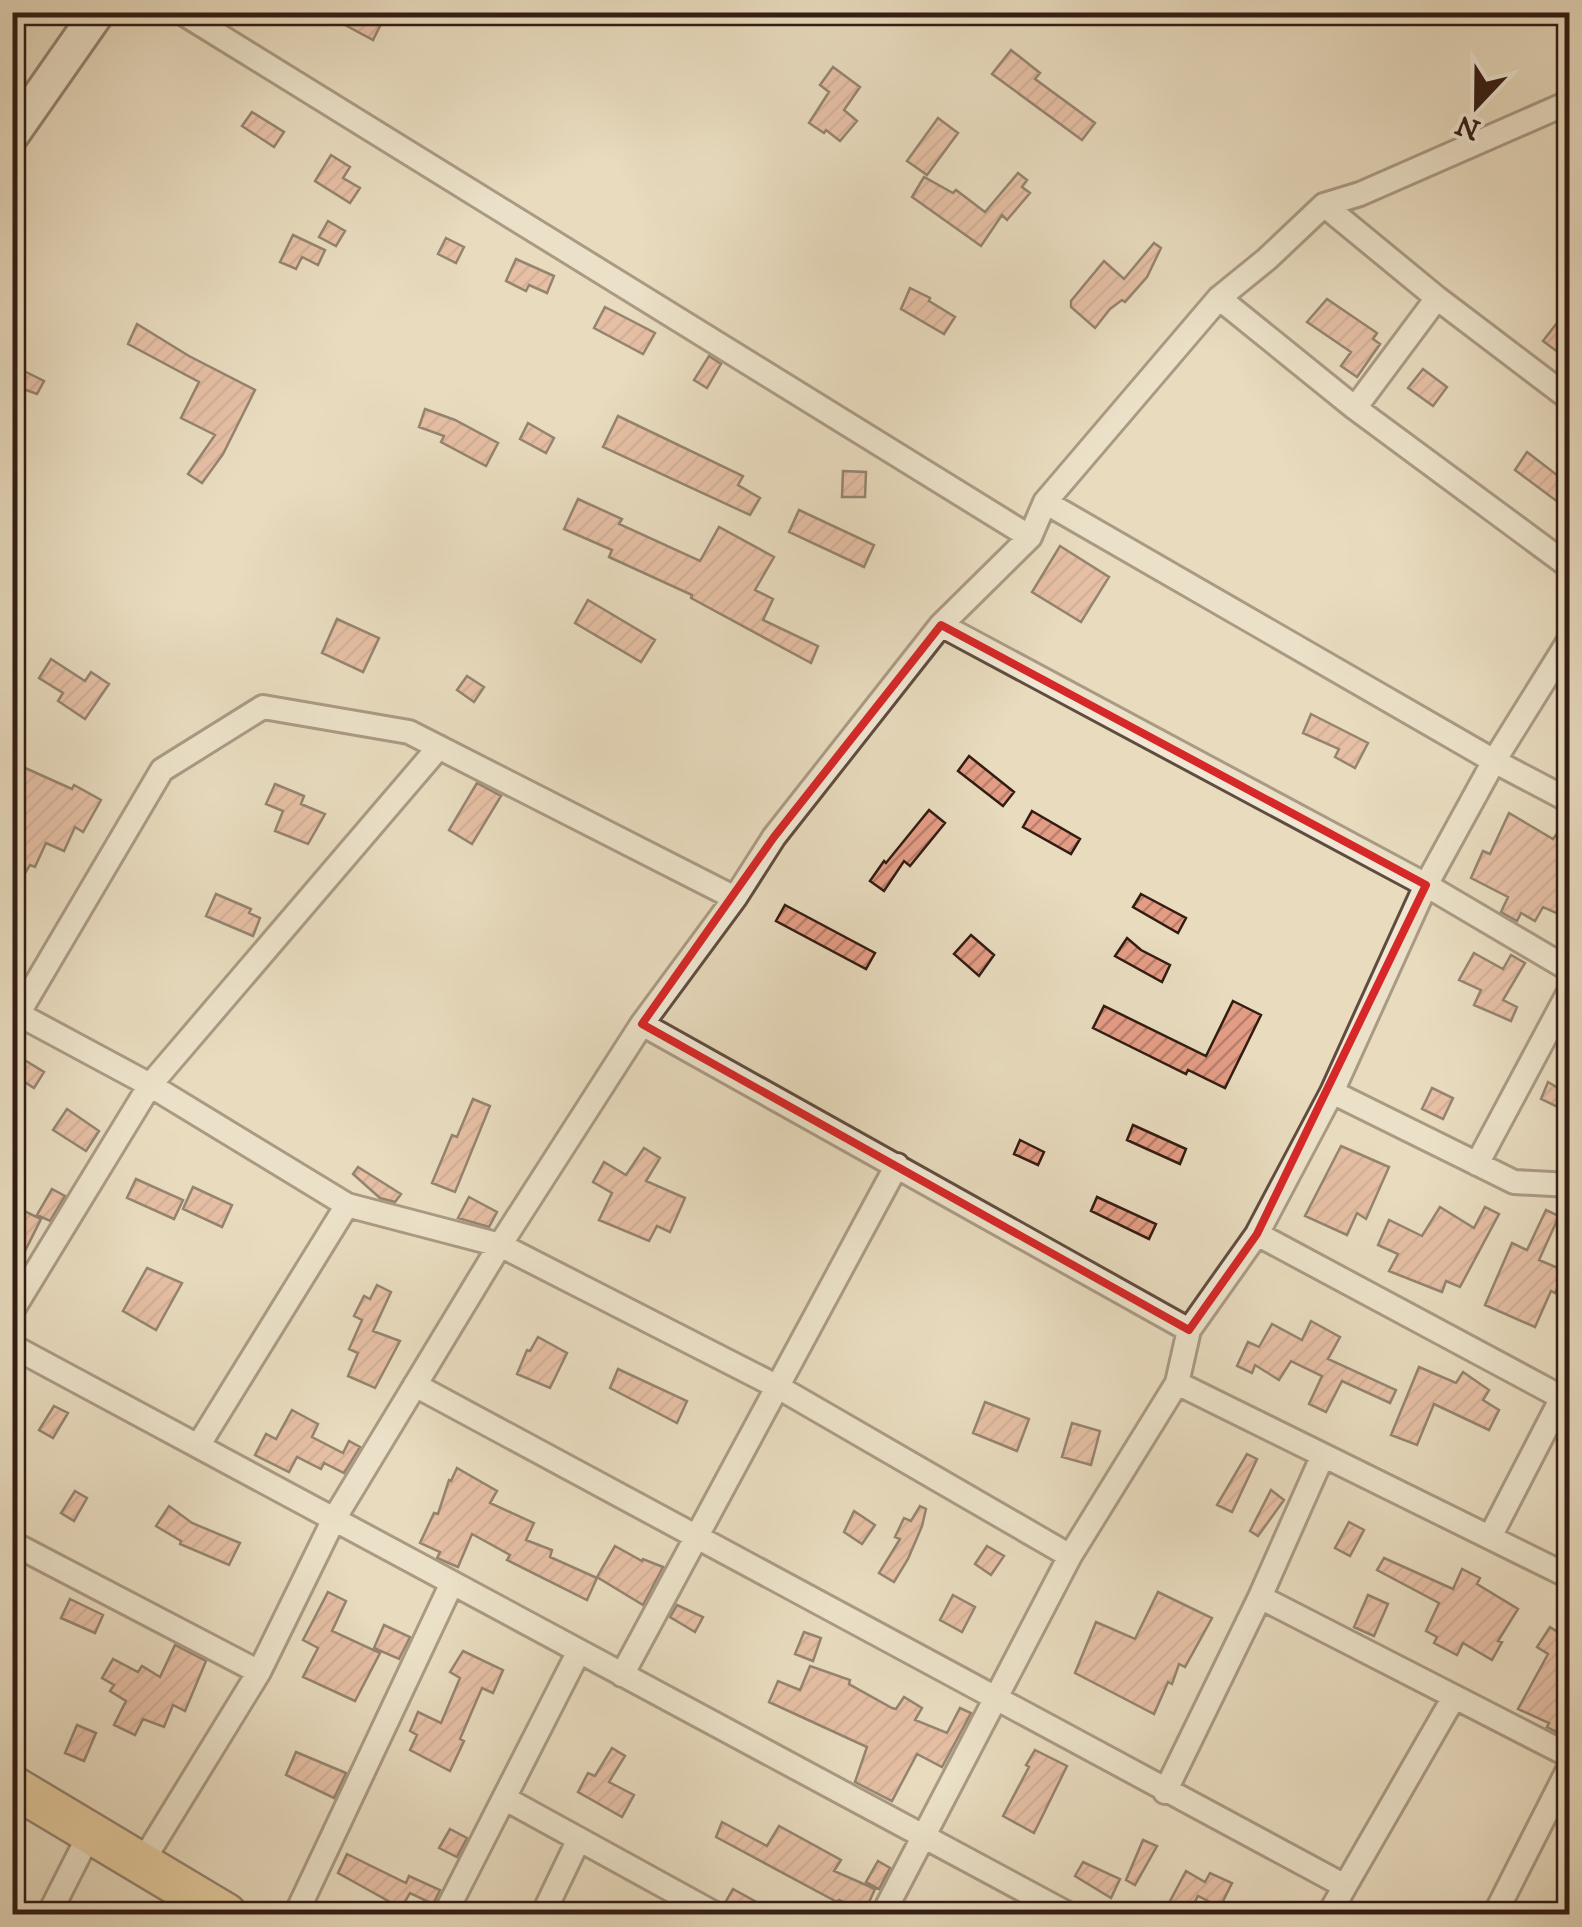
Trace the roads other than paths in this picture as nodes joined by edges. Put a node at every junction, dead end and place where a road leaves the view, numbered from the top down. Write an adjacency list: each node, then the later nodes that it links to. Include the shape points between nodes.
1 (98, 12): 4 (street)
2 (181, 12): 11 (street)
3 (1570, 102): 5 (street)
4 (12, 134)
5 (1324, 205): 6 (street); 7 (street)
6 (1219, 298): 9 (street); 10 (street)
7 (1437, 298): 8 (street); 9 (street)
8 (1570, 399)
9 (1355, 408): 12 (street)
10 (1045, 502): 11 (street); 16 (street)
11 (1030, 537): 13 (street)
12 (1570, 568)
13 (941, 625): 18 (street); 19 (street, via 774,837)
14 (1570, 639): 16 (street)
15 (440, 747): 19 (street); 22 (street, via 409,732 263,708 162,770); 24 (street)
16 (1494, 761): 17 (street); 18 (street)
17 (1570, 801)
18 (1426, 885): 20 (street); 25 (street)
19 (735, 898): 23 (street)
20 (1570, 970)
21 (1570, 990): 26 (street)
22 (15, 1015): 24 (street)
23 (642, 1024): 27 (street); 31 (street)
24 (150, 1086): 29 (street); 32 (street)
25 (1332, 1092): 26 (street); 30 (street)
26 (1478, 1164): 28 (street, via 1514,1182)
27 (898, 1165): 33 (street); 37 (street)
28 (1570, 1185)
29 (347, 1205): 31 (street); 39 (street)
30 (1257, 1234): 33 (street); 38 (street)
31 (500, 1245): 36 (street); 37 (street)
32 (12, 1310)
33 (1189, 1330): 35 (street)
34 (12, 1346): 39 (street)
35 (1177, 1383): 40 (street); 45 (street)
36 (415, 1385): 41 (street); 42 (street)
37 (778, 1387): 42 (street); 45 (street)
38 (1566, 1389): 43 (street)
39 (198, 1446): 41 (street)
40 (1323, 1455): 43 (street); 48 (street)
41 (334, 1519): 47 (street); 50 (street)
42 (697, 1536): 51 (street); 52 (street)
43 (1490, 1538): 46 (street)
44 (12, 1543): 50 (street)
45 (1070, 1556): 52 (street)
46 (1570, 1576)
47 (452, 1583): 49 (street); 66 (street)
48 (1260, 1597): 53 (street); 57 (street)
49 (579, 1651): 51 (street); 58 (street)
50 (259, 1672): 62 (street)
51 (622, 1675): 60 (street)
52 (997, 1696): 57 (street); 60 (street)
53 (1454, 1697): 54 (street); 63 (street)
54 (1570, 1756)
55 (1570, 1766): 73 (street)
56 (12, 1786): 59 (highway)
57 (1165, 1792): 63 (street)
58 (504, 1798): 61 (street); 67 (street)
59 (90, 1833): 62 (highway); 64 (street)
60 (923, 1836): 70 (street); 71 (street)
61 (579, 1839): 68 (street); 69 (street)
62 (141, 1864): 65 (highway)
63 (1343, 1886): 72 (street)
64 (49, 1914)
65 (226, 1914)
66 (296, 1914)
67 (444, 1914)
68 (544, 1914)
69 (712, 1914)
70 (882, 1914)
71 (1068, 1914)
72 (1328, 1914)
73 (1495, 1914)

